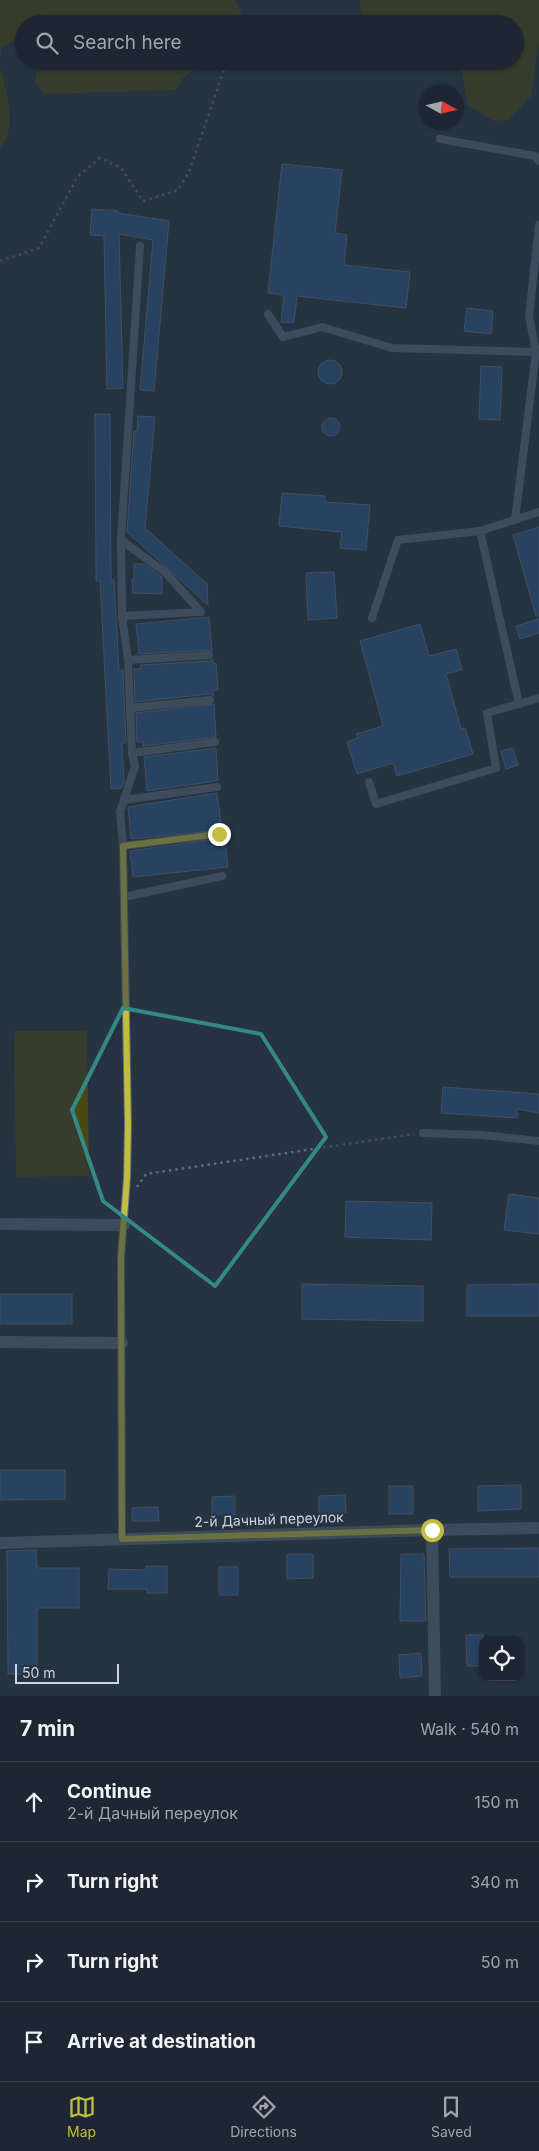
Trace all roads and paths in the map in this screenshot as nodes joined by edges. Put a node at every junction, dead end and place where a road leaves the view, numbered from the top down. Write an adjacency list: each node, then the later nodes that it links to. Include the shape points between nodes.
1 (224, 70): 6 (path, via 189,172 178,190 143,201 121,168 100,158 78,176 39,248)
2 (440, 139): 3 (lane, via 536,156)
3 (539, 161)
4 (539, 225): 8 (lane, via 529,316)
5 (140, 246): 12 (lane)
6 (0, 260)
7 (268, 314): 8 (lane, via 283,337 322,327 392,348)
8 (536, 352): 10 (lane)
9 (539, 512): 10 (lane)
10 (515, 520): 11 (lane)
11 (480, 531): 14 (lane, via 398,540); 19 (lane)
12 (121, 540): 13 (lane); 13 (lane, via 166,573 201,612)
13 (122, 616): 16 (lane)
14 (372, 618)
15 (209, 655): 16 (lane)
16 (128, 660): 20 (lane)
17 (539, 698): 19 (lane)
18 (210, 700): 20 (lane)
19 (518, 704): 23 (lane, via 487,713 496,768 376,804)
20 (130, 708): 22 (lane)
21 (215, 742): 22 (lane)
22 (132, 753): 25 (lane, via 135,766)
23 (369, 782)
24 (217, 787): 25 (lane)
25 (124, 800): 27 (lane, via 120,812)
26 (219, 834): 27 (lane)
27 (123, 846): 29 (lane)
28 (222, 876): 29 (lane)
29 (124, 897): 32 (lane, via 128,1116)
30 (423, 1133): 31 (lane); 32 (path, via 146,1174)
31 (539, 1141)
32 (125, 1207): 34 (lane)
33 (0, 1224): 34 (street)
34 (124, 1225): 36 (lane)
35 (0, 1342): 36 (street)
36 (122, 1343): 39 (lane)
37 (539, 1528): 38 (street, 2-й Дачный переулок)
38 (432, 1530): 39 (street, 2-й Дачный переулок); 41 (street)
39 (122, 1539): 40 (street, 2-й Дачный переулок)
40 (0, 1543)
41 (435, 1696)

